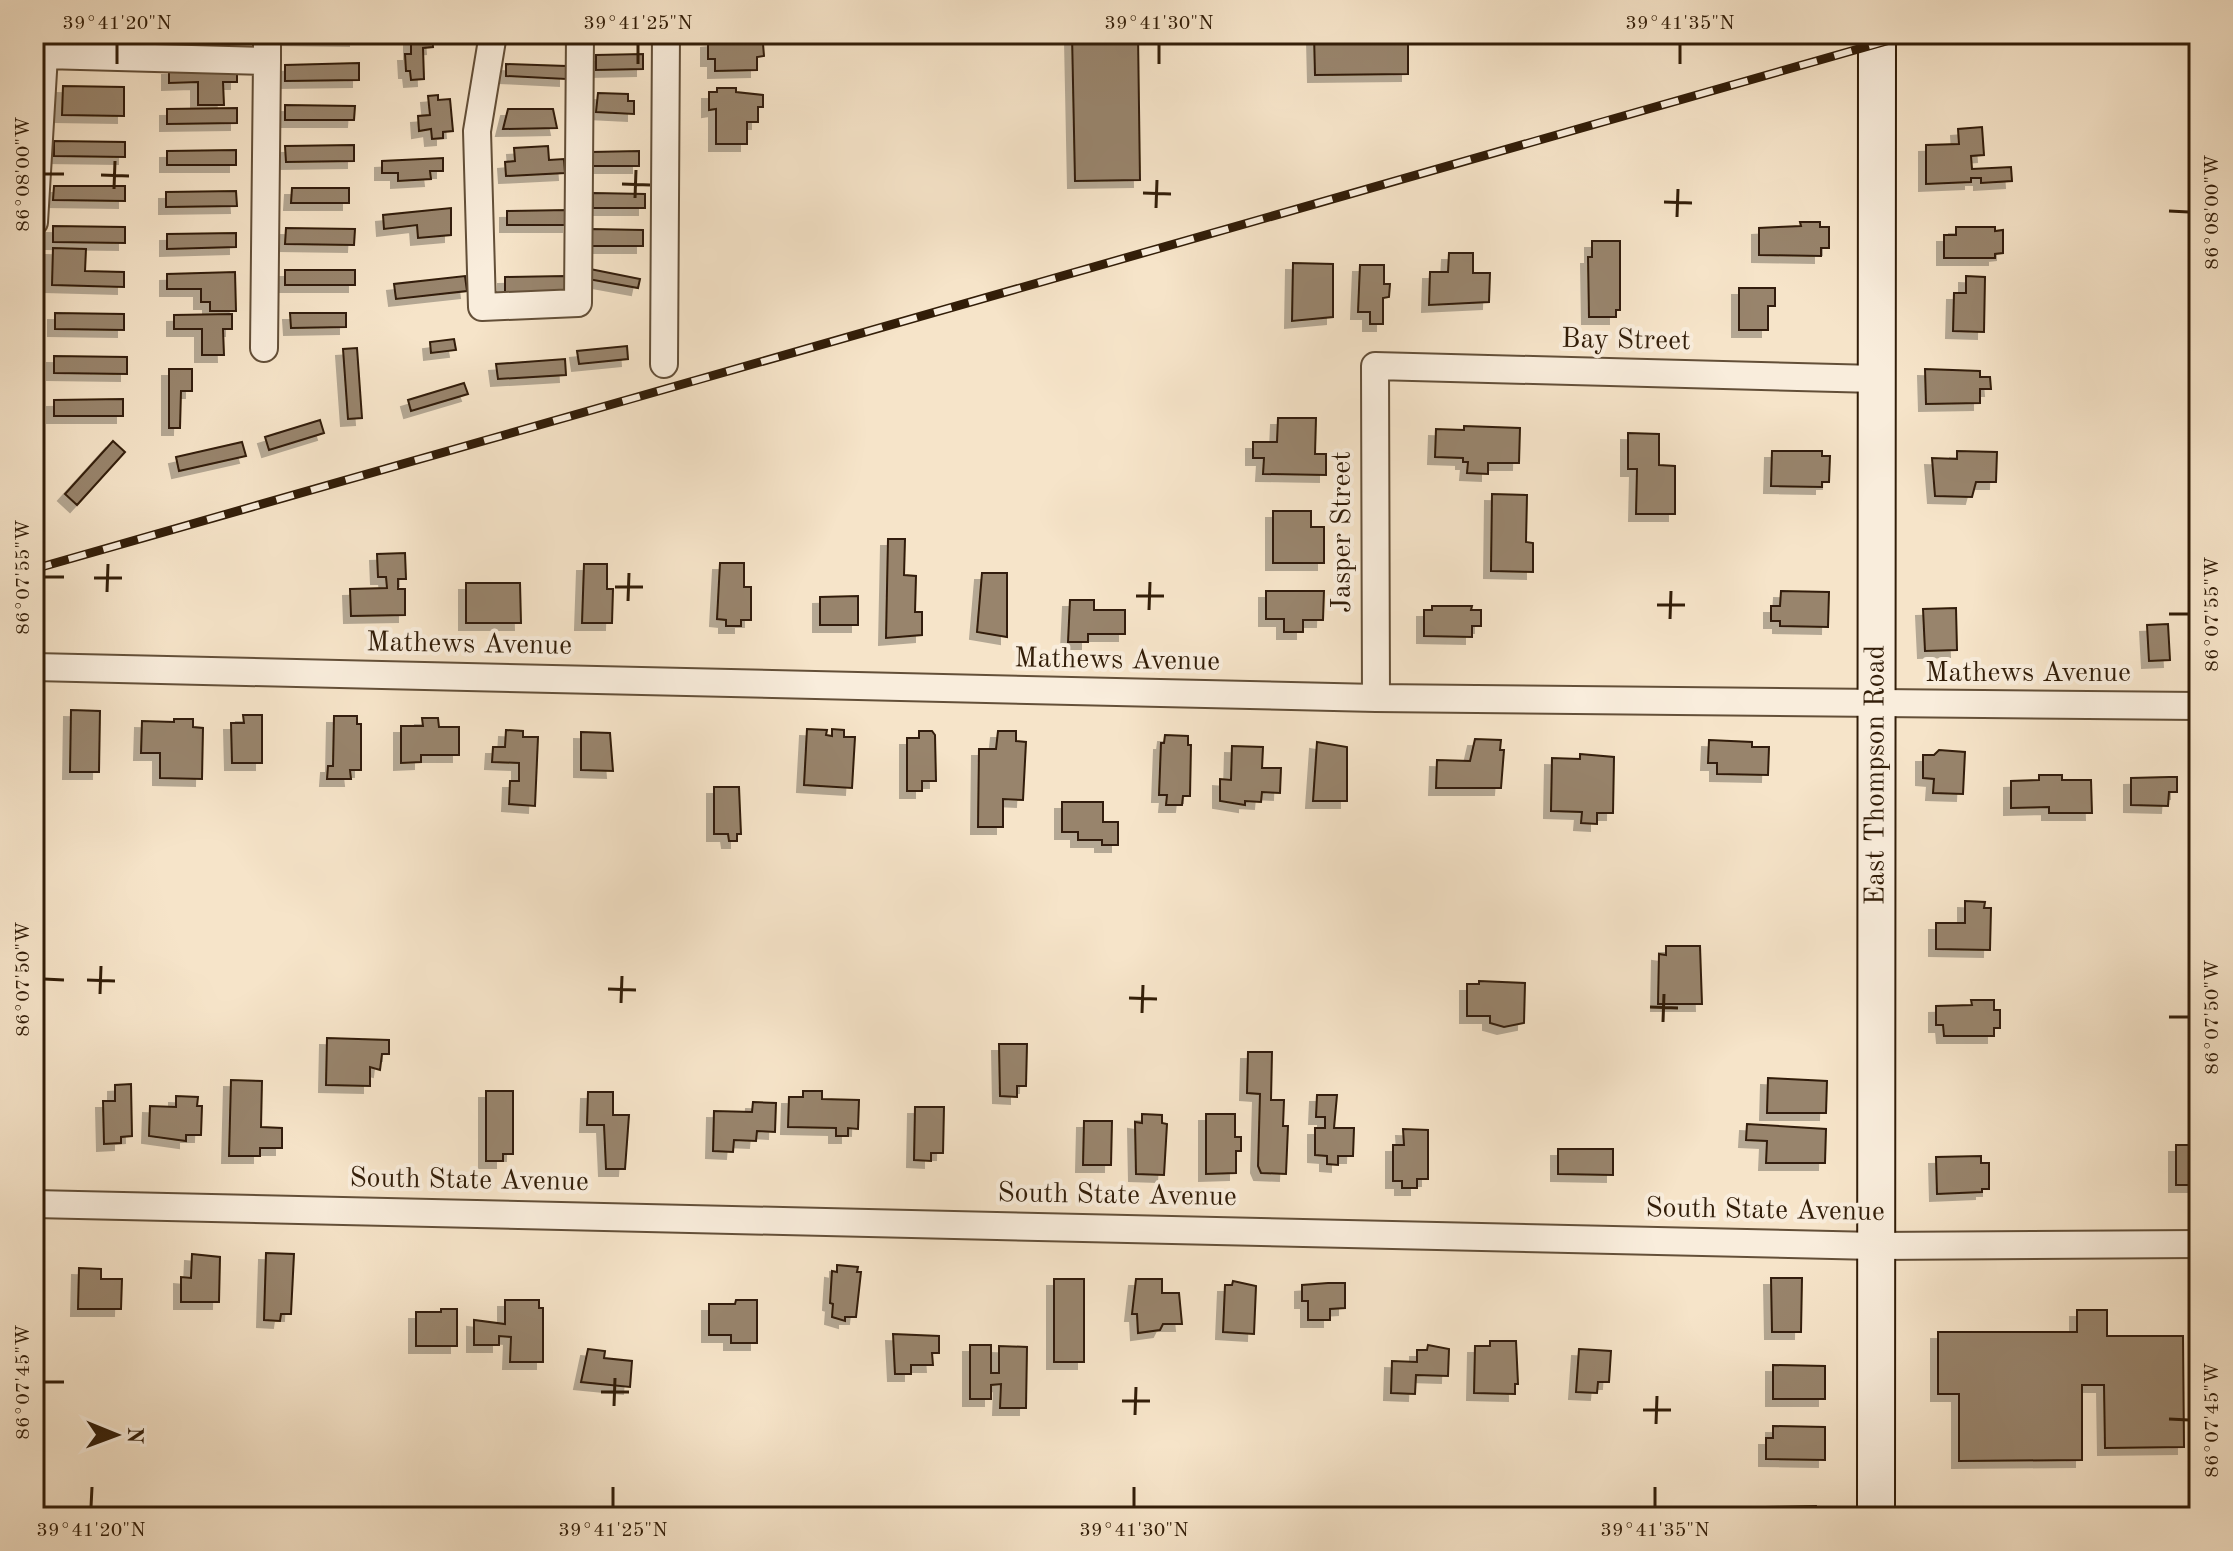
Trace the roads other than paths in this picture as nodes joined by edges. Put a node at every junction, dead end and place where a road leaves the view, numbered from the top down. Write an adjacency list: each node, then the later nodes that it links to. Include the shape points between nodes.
1 (267, 34): 6 (street)
2 (493, 34): 3 (street, via 477,131 482,307 578,303)
3 (580, 34)
4 (666, 34): 9 (street)
5 (1877, 34): 11 (main road, East Thompson Road)
6 (267, 61): 7 (street, via 44,55); 8 (street)
7 (34, 222)
8 (264, 348)
9 (664, 364)
10 (1375, 366): 11 (street, Bay Street); 13 (street, Jasper Street)
11 (1876, 379): 14 (main road, East Thompson Road)
12 (34, 667): 13 (street, Mathews Avenue)
13 (1376, 698): 14 (street, Mathews Avenue)
14 (1877, 706): 15 (street, Mathews Avenue); 18 (main road, East Thompson Road)
15 (2199, 706)
16 (34, 1204): 18 (street, South State Avenue)
17 (2199, 1244): 18 (street, South State Avenue)
18 (1875, 1246): 19 (main road, East Thompson Road)
19 (1876, 1517)

